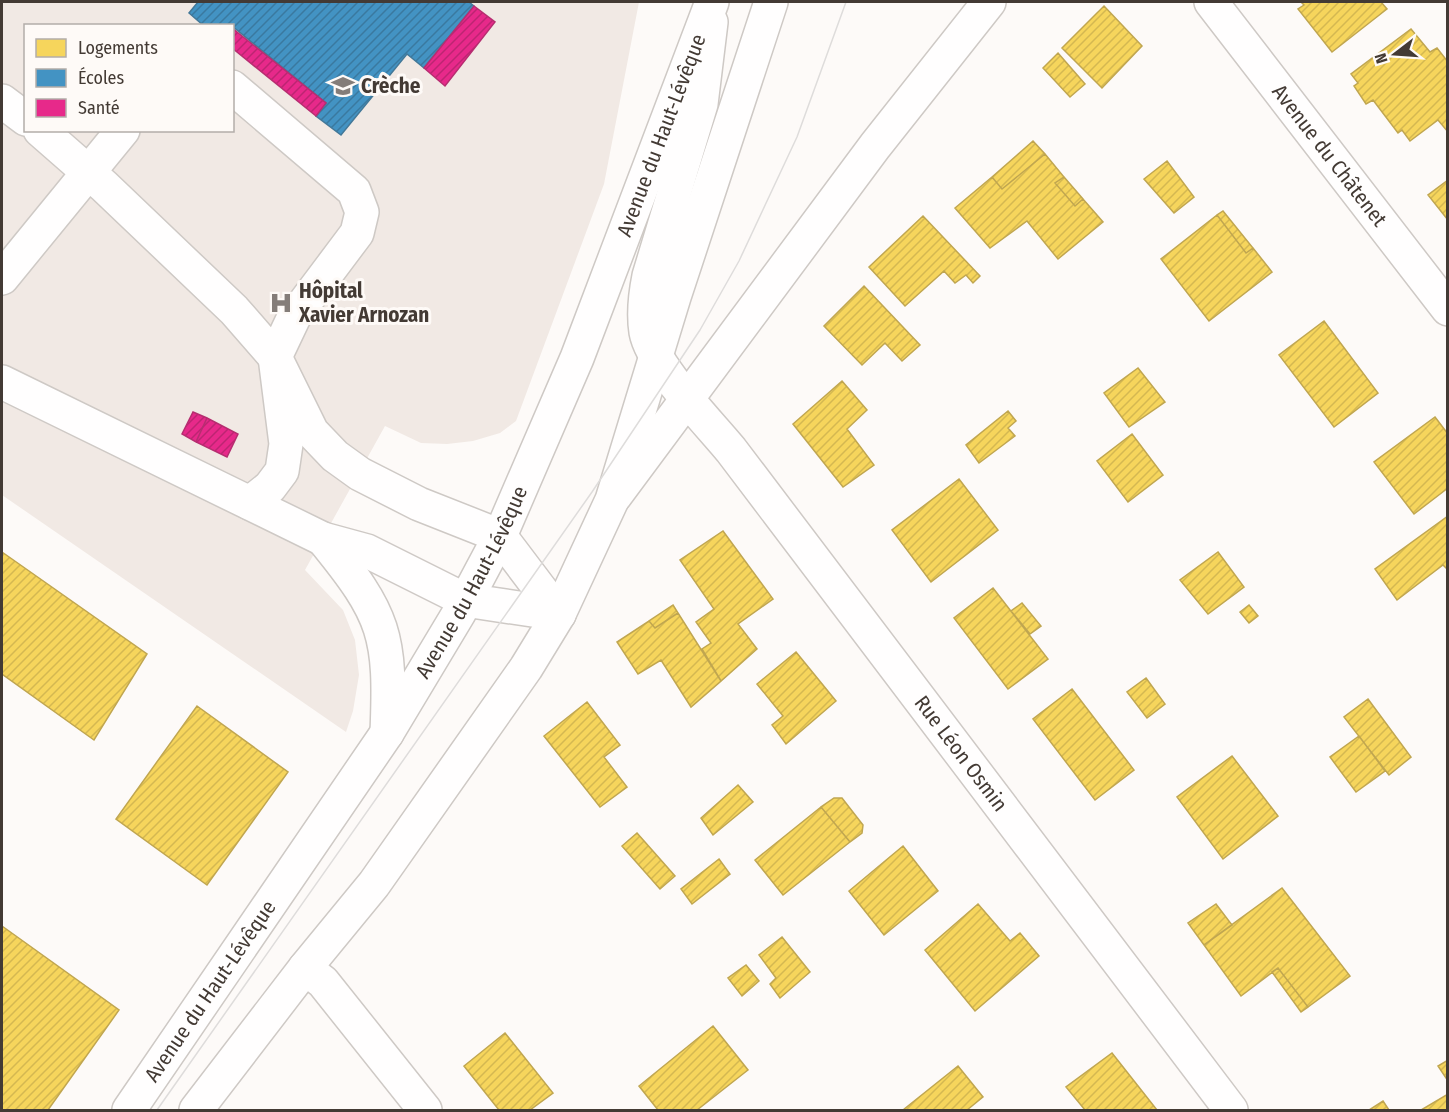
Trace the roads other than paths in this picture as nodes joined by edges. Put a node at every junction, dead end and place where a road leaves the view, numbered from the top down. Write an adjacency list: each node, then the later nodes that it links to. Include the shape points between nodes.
1 (712, 2): 13 (main road, Rue Léon Osmin, via 700,104 643,306 646,335); 19 (main road, Avenue du Haut-Lévêque, via 577,358)
2 (771, 2): 13 (main road)
3 (989, 2): 16 (main road, via 875,146)
4 (1211, 2): 12 (main road, Avenue du Châtenet)
5 (234, 89): 14 (main road, via 354,191 362,212 357,233 294,317)
6 (2, 101): 7 (main road)
7 (24, 118)
8 (42, 132): 10 (main road)
9 (121, 132): 10 (main road)
10 (89, 173): 11 (main road); 14 (main road, via 234,310)
11 (2, 278)
12 (1448, 309)
13 (655, 356): 16 (main road, Rue Léon Osmin); 17 (main road)
14 (276, 357): 18 (main road, via 286,444 282,471 270,488); 19 (main road, via 312,432 335,456 360,474 419,504)
15 (2, 382): 18 (main road)
16 (688, 398): 17 (main road); 28 (main road, Rue Léon Osmin)
17 (612, 500): 22 (main road)
18 (250, 503): 20 (main road)
19 (500, 536): 21 (main road, Avenue du Haut-Lévêque); 22 (main road)
20 (324, 539): 21 (main road, via 367,551); 23 (main road, via 377,612 390,673)
21 (465, 600): 22 (main road); 23 (main road, Avenue du Haut-Lévêque)
22 (559, 614): 24 (main road, via 526,668 374,884)
23 (387, 733): 25 (main road, Avenue du Haut-Lévêque)
24 (305, 968): 26 (main road); 27 (main road, via 323,982)
25 (129, 1110)
26 (196, 1110)
27 (425, 1110)
28 (1231, 1110)

